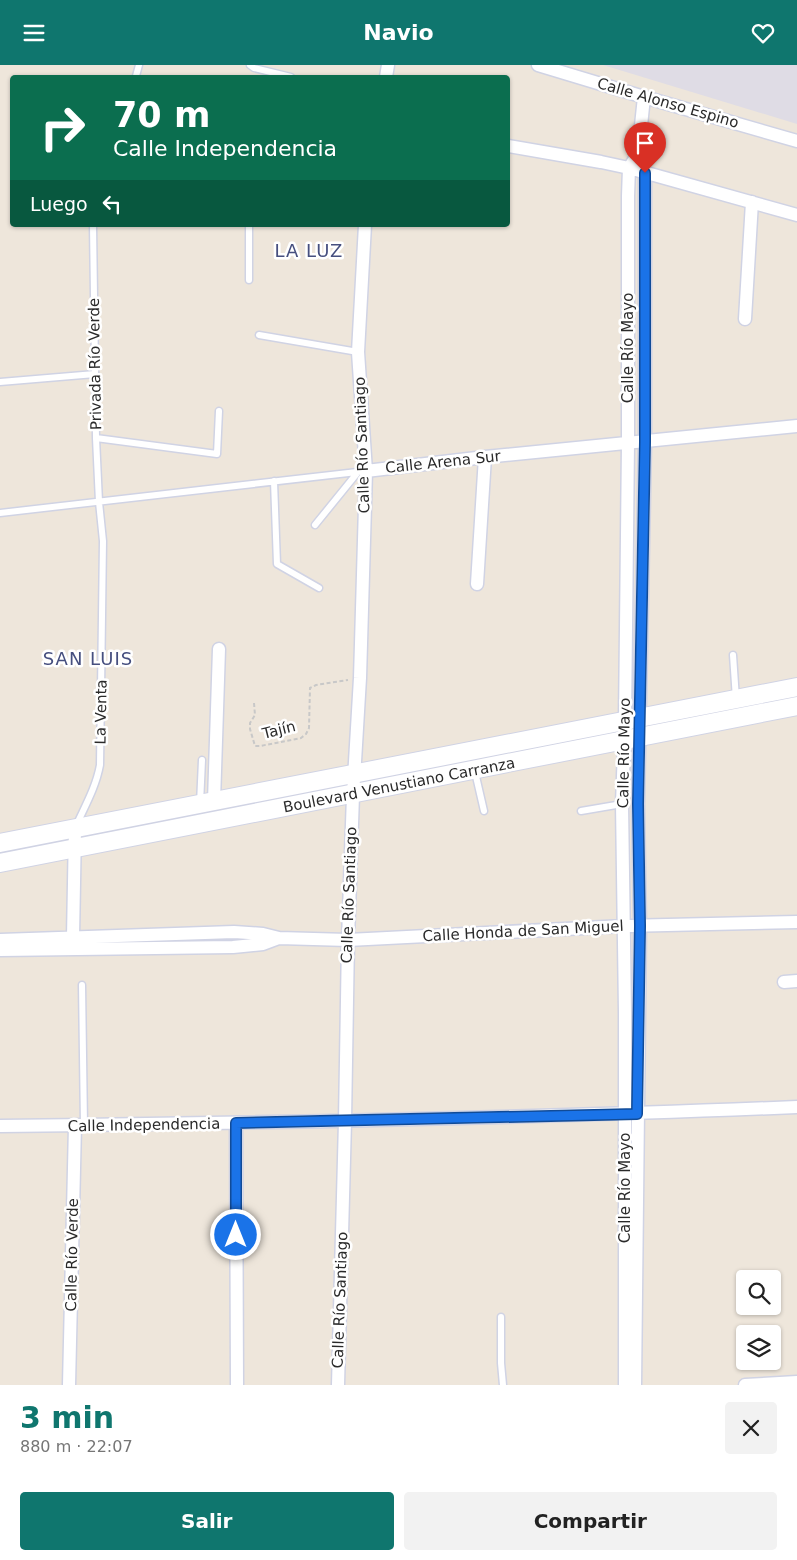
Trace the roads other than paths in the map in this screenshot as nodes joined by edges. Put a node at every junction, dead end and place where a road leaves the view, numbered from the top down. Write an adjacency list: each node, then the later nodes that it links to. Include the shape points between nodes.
1 (250, 65): 3 (lane)
2 (538, 65): 4 (street, Calle Alonso Espino)
3 (283, 75)
4 (644, 97): 5 (street, Calle Alonso Espino); 7 (street, Calle Río Mayo)
5 (797, 141)
6 (510, 146): 8 (street)
7 (638, 153): 8 (street, Calle Río Mayo); 9 (street, Calle Río Mayo)
8 (629, 168): 9 (street); 25 (street, Calle Río Mayo)
9 (645, 173): 10 (street); 24 (street, Calle Río Mayo)
10 (752, 201): 11 (street); 16 (street)
11 (797, 215)
12 (93, 227): 19 (lane, Privada Río Verde)
13 (249, 227): 15 (lane)
14 (365, 227): 18 (street, Calle Río Santiago)
15 (249, 280)
16 (745, 319)
17 (259, 335): 18 (lane)
18 (358, 352): 27 (street, Calle Río Santiago)
19 (95, 374): 20 (lane); 23 (lane, Privada Río Verde)
20 (0, 382)
21 (219, 411): 23 (lane, via 217,454)
22 (797, 426): 24 (street, Calle Arena Sur)
23 (96, 438): 29 (lane, Privada Río Verde)
24 (645, 442): 25 (street, Calle Arena Sur); 39 (street, Calle Río Mayo)
25 (628, 443): 26 (street, Calle Arena Sur); 39 (street, Calle Río Mayo)
26 (485, 457): 27 (street, Calle Arena Sur); 32 (street)
27 (362, 471): 28 (lane, Calle Arena Sur); 31 (lane); 43 (street, Calle Río Santiago, via 360,678)
28 (274, 481): 29 (lane, Calle Arena Sur); 33 (lane, via 277,564)
29 (99, 502): 30 (lane, Calle Arena Sur); 50 (lane, La Venta, via 103,541 100,765 94,789)
30 (0, 513)
31 (315, 525)
32 (477, 584)
33 (319, 588)
34 (219, 649): 45 (street)
35 (733, 655): 37 (lane)
36 (797, 687): 37 (main road, Boulevard Venustiano Carranza)
37 (736, 699): 39 (main road, Boulevard Venustiano Carranza)
38 (797, 706): 40 (main road, Boulevard Venustiano Carranza)
39 (633, 718): 40 (street, Calle Río Mayo); 43 (main road, Boulevard Venustiano Carranza)
40 (632, 739): 42 (main road, Boulevard Venustiano Carranza); 46 (street, Calle Río Mayo); 47 (street, Calle Río Mayo)
41 (202, 760): 45 (lane)
42 (475, 771): 44 (main road, Boulevard Venustiano Carranza); 48 (lane)
43 (354, 773): 44 (street, Calle Río Santiago); 45 (main road, Boulevard Venustiano Carranza)
44 (353, 795): 52 (main road, Boulevard Venustiano Carranza); 60 (street, Calle Río Santiago)
45 (207, 802): 50 (main road, Boulevard Venustiano Carranza)
46 (622, 804): 47 (street); 49 (lane); 55 (street, Calle Río Mayo)
47 (638, 804): 56 (street, Calle Río Mayo)
48 (484, 811)
49 (581, 811)
50 (75, 828): 51 (main road, Boulevard Venustiano Carranza); 52 (street)
51 (0, 843)
52 (75, 849): 53 (main road, Boulevard Venustiano Carranza); 57 (street)
53 (0, 863)
54 (797, 922): 56 (street, Calle Honda de San Miguel)
55 (624, 926): 56 (street, Calle Honda de San Miguel); 60 (street, Calle Honda de San Miguel); 66 (street, Calle Río Mayo)
56 (640, 926): 66 (street, Calle Río Mayo)
57 (73, 937): 58 (street, Calle Honda de San Miguel, via 234,932); 59 (street, Calle Honda de San Miguel)
58 (279, 938): 60 (street, Calle Honda de San Miguel); 61 (street, Calle Honda de San Miguel, via 263,944 233,947)
59 (0, 940)
60 (348, 940): 67 (street, Calle Río Santiago)
61 (0, 950)
62 (797, 981): 63 (street)
63 (784, 982)
64 (82, 985): 69 (lane)
65 (797, 1107): 66 (street, Calle Independencia)
66 (631, 1114): 67 (street, Calle Independencia); 77 (street, Calle Río Mayo); 78 (street, Calle Río Mayo)
67 (345, 1121): 68 (street, Calle Independencia); 75 (street, Calle Río Santiago)
68 (236, 1123): 69 (street, Calle Independencia); 74 (street)
69 (80, 1125): 70 (street, Calle Independencia); 73 (street, Calle Río Verde)
70 (0, 1127)
71 (501, 1317): 76 (lane)
72 (797, 1382): 79 (street)
73 (69, 1385)
74 (237, 1385)
75 (338, 1385)
76 (503, 1385)
77 (625, 1385)
78 (634, 1385)
79 (745, 1385)

